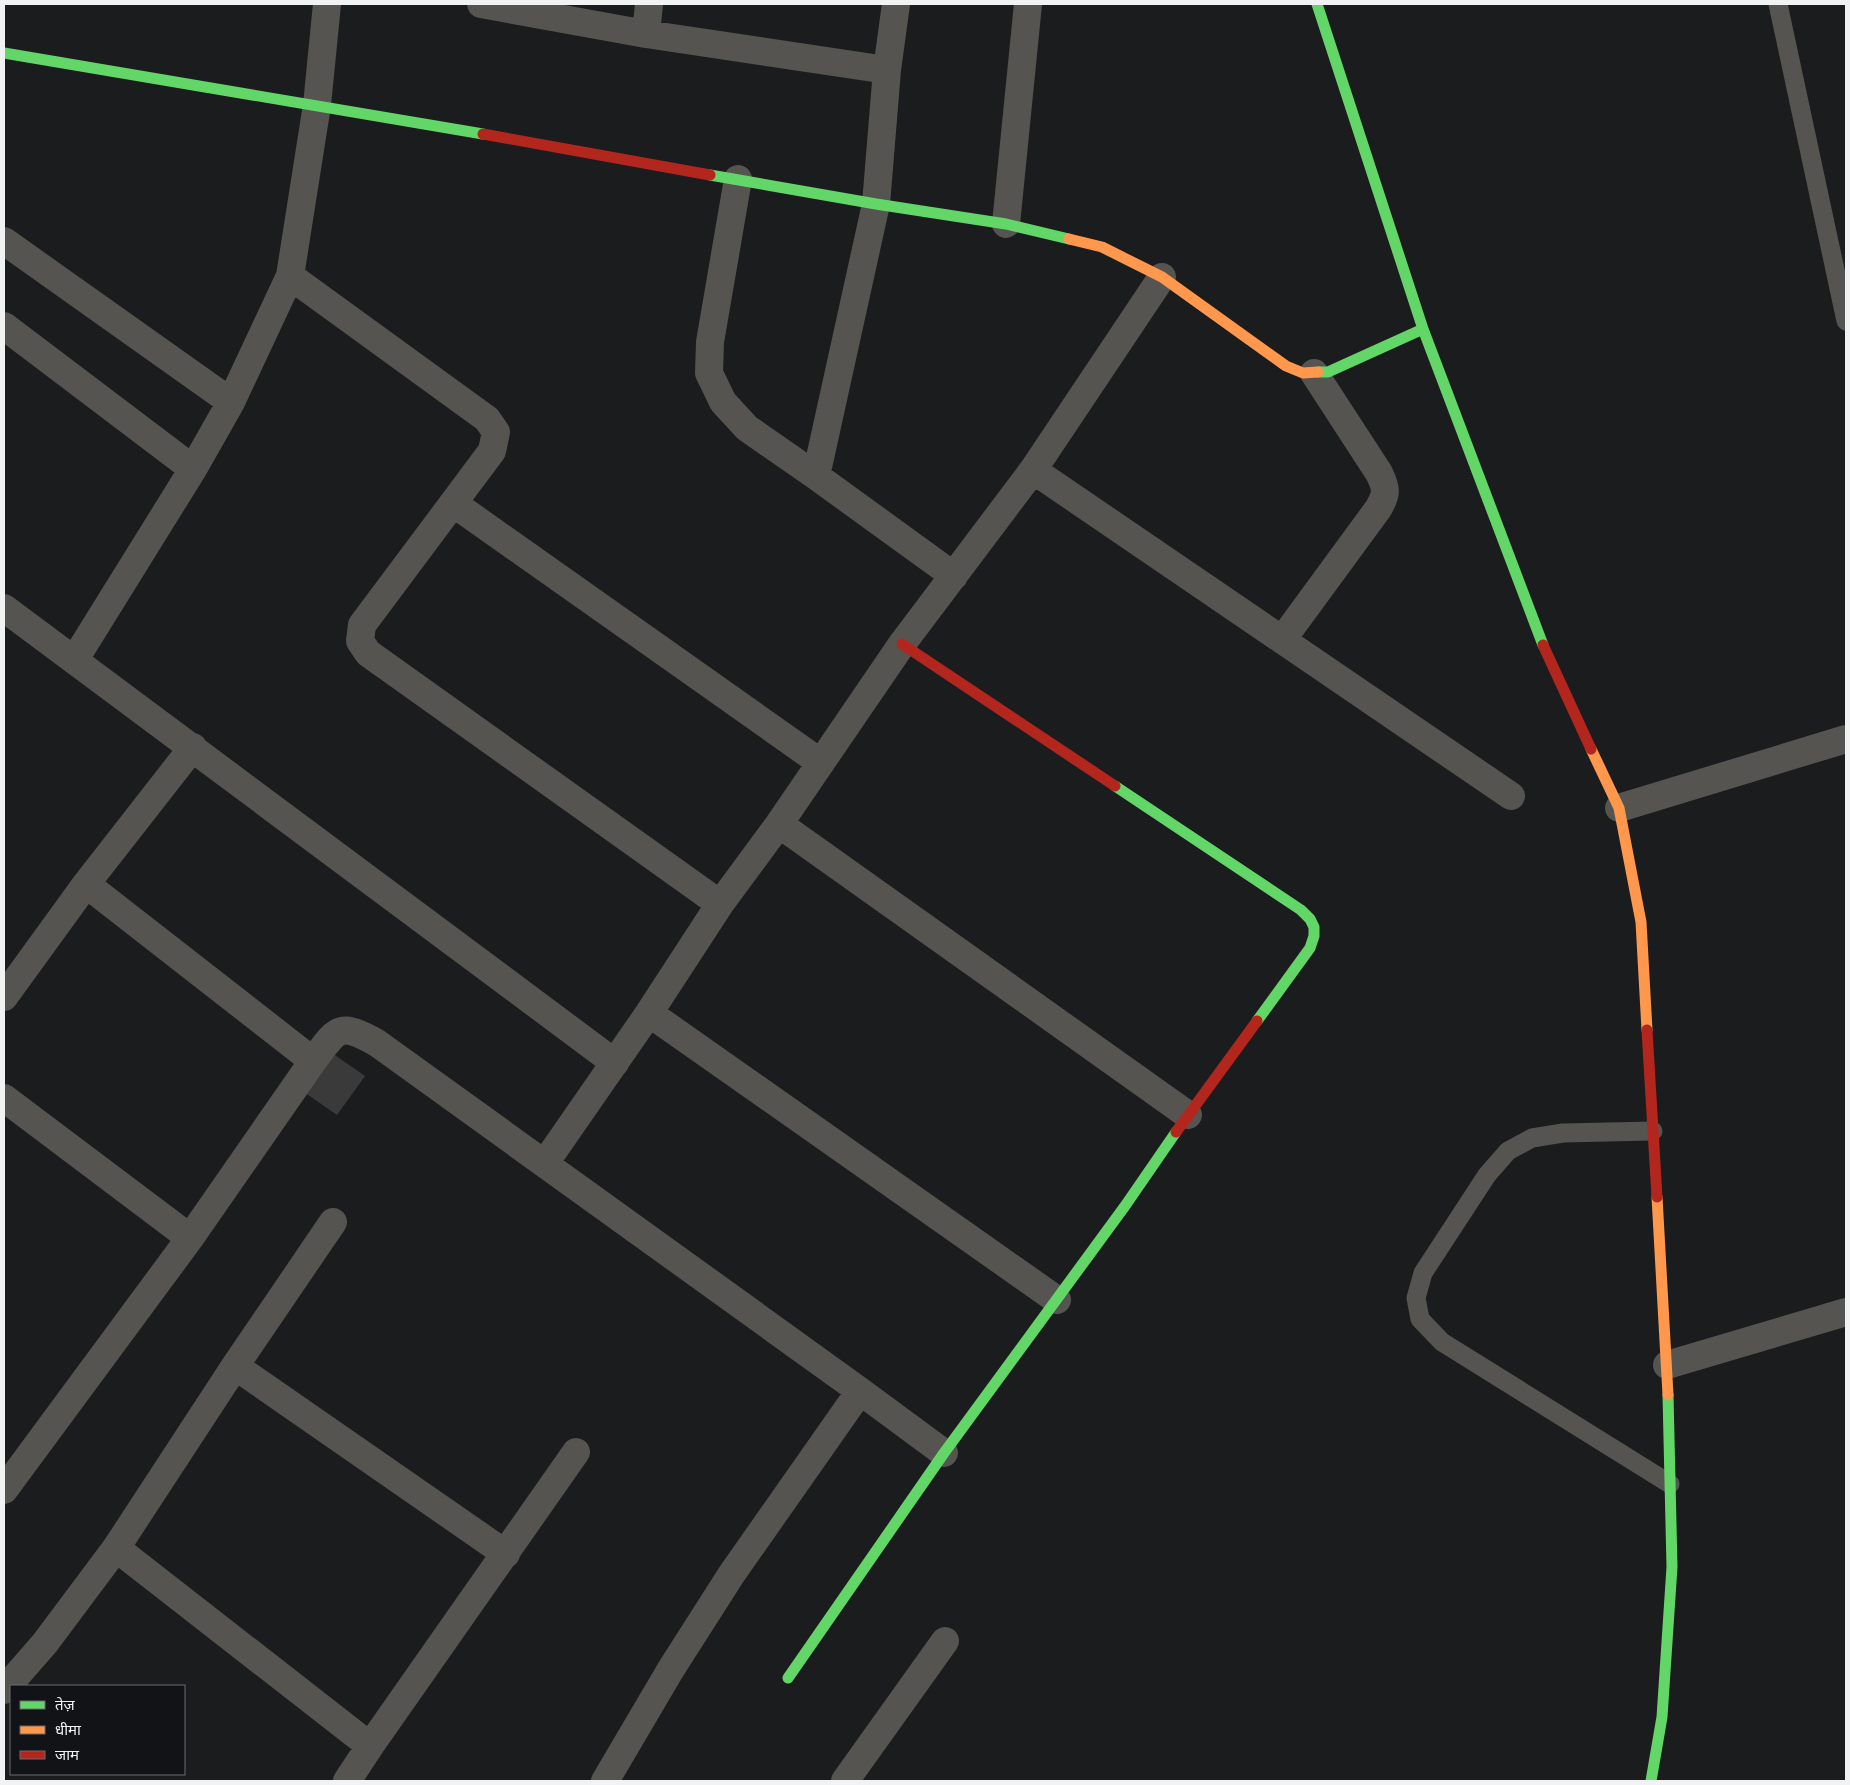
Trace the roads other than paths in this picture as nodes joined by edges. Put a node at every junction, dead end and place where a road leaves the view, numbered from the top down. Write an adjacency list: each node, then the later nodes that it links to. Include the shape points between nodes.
1 (327, 4): 12 (street)
2 (481, 4): 8 (street)
3 (649, 4): 9 (street)
4 (896, 4): 11 (street)
5 (1028, 4): 15 (street)
6 (1318, 4): 21 (street)
7 (1778, 4): 19 (lane)
8 (522, 7): 9 (street)
9 (646, 34): 11 (street)
10 (4, 53): 12 (street)
11 (887, 70): 14 (street)
12 (317, 105): 13 (street); 17 (street)
13 (738, 179): 14 (street); 26 (street, via 710,342 709,373 723,402 747,428)
14 (876, 204): 15 (street); 26 (street)
15 (1006, 224): 18 (street, via 1102,247)
16 (4, 241): 23 (street)
17 (290, 276): 23 (street); 27 (street, via 487,419 496,432 492,451)
18 (1162, 277): 22 (street, via 1286,366); 25 (street)
19 (1846, 321)
20 (4, 326): 24 (street)
21 (1423, 328): 22 (street, via 1328,372); 37 (street, via 1546,652)
22 (1314, 373): 30 (street, via 1379,473 1385,485 1385,497)
23 (231, 402): 24 (street)
24 (193, 469): 32 (street)
25 (1033, 470): 28 (street); 30 (street)
26 (816, 476): 28 (street)
27 (453, 503): 35 (street); 40 (street, via 362,625 360,641 368,653)
28 (954, 576): 31 (street)
29 (4, 608): 32 (street)
30 (1282, 640): 36 (street)
31 (902, 644): 35 (street); 46 (street, via 1301,910 1313,922 1315,933 1310,948)
32 (74, 659): 34 (street)
33 (1846, 739): 37 (street)
34 (193, 747): 39 (street); 44 (street)
35 (821, 762): 38 (street)
36 (1510, 796)
37 (1619, 808): 47 (street, via 1641,922)
38 (779, 824): 40 (street); 46 (street)
39 (86, 884): 41 (street); 43 (street)
40 (720, 904): 42 (street)
41 (4, 997)
42 (649, 1013): 44 (street); 51 (street)
43 (312, 1061): 48 (street, via 333,1034 345,1029 358,1032); 50 (street)
44 (615, 1063): 48 (street)
45 (4, 1098): 50 (street)
46 (1188, 1115): 51 (street)
47 (1653, 1131): 53 (street); 58 (lane, via 1563,1133 1532,1138 1508,1151 1486,1175 1423,1273 1416,1298 1420,1319 1442,1342)
48 (545, 1163): 55 (street)
49 (333, 1222): 54 (street)
50 (190, 1238): 59 (street)
51 (1057, 1300): 57 (street)
52 (1846, 1312): 53 (street)
53 (1667, 1365): 58 (street)
54 (235, 1366): 60 (street); 61 (street)
55 (860, 1391): 57 (street); 67 (street, via 731,1575)
56 (576, 1452): 61 (street)
57 (944, 1453): 63 (street)
58 (1670, 1484): 69 (street, via 1672,1568 1662,1718)
59 (4, 1490)
60 (116, 1548): 64 (street); 65 (street)
61 (506, 1554): 65 (street)
62 (945, 1641): 68 (street)
63 (788, 1678)
64 (4, 1690)
65 (370, 1746): 66 (street)
66 (347, 1781)
67 (605, 1781)
68 (845, 1781)
69 (1651, 1781)

